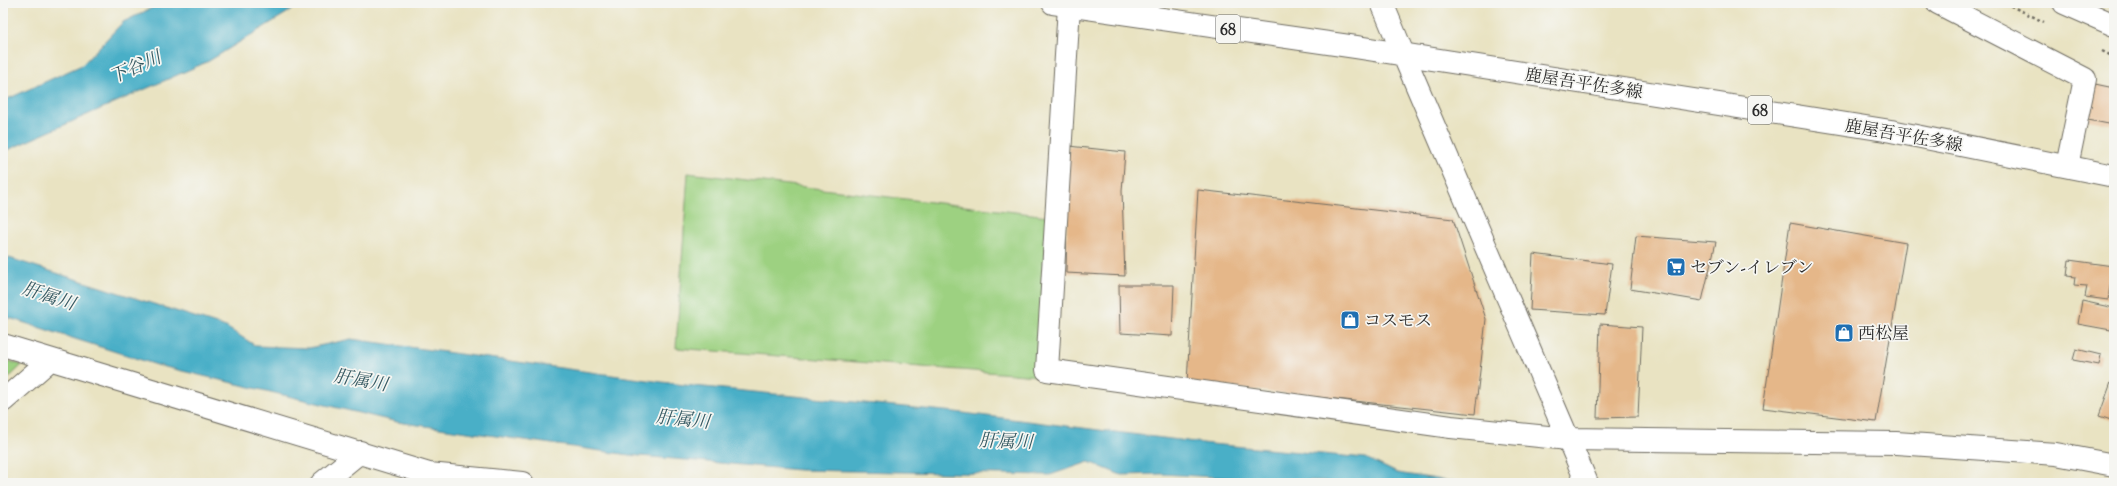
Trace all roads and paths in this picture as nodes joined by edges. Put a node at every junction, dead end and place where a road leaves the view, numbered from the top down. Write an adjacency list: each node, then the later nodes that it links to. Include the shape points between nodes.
1 (1382, 3): 6 (street)
2 (1938, 3): 7 (street, via 2085,79)
3 (2064, 3): 5 (street)
4 (1061, 5): 6 (street, 鹿屋吾平佐多線 / 68, via 1176,20); 12 (street, via 1047,370 1451,427)
5 (2114, 25)
6 (1404, 56): 7 (street, 鹿屋吾平佐多線 / 68, via 1883,130); 12 (street)
7 (2067, 166): 8 (street, 鹿屋吾平佐多線 / 68)
8 (2114, 176)
9 (3, 345): 10 (street)
10 (50, 360): 11 (street); 13 (street)
11 (3, 401)
12 (1568, 439): 14 (street, via 1896,443 2056,454); 18 (street)
13 (360, 452): 15 (street); 16 (street)
14 (2114, 465)
15 (433, 478): 17 (street)
16 (322, 483)
17 (522, 483)
18 (1587, 483)

